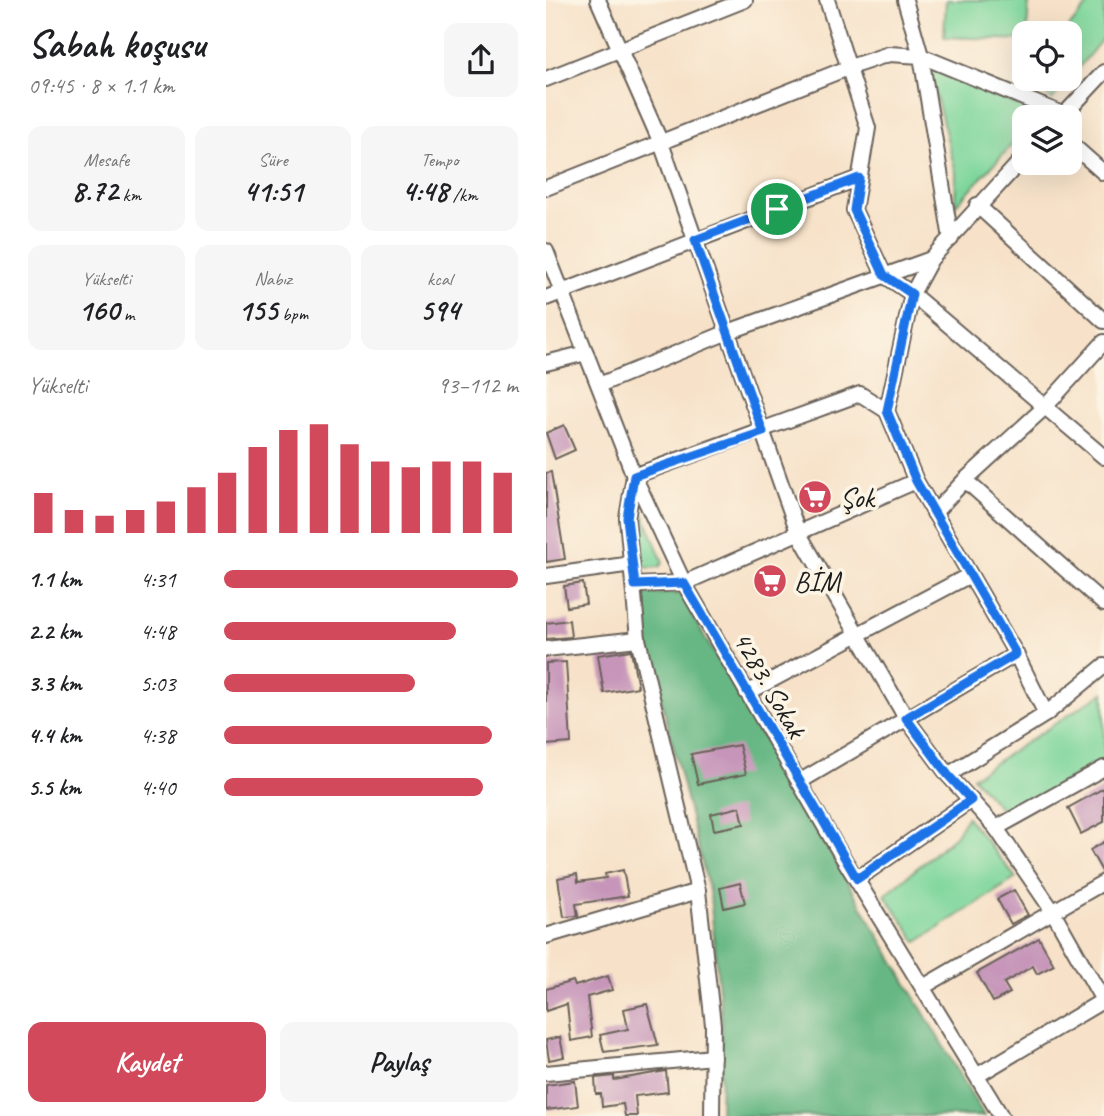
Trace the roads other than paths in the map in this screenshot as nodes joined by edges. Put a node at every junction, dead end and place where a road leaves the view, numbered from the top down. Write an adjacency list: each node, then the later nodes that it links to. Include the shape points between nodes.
1 (597, 0): 5 (street)
2 (746, 0): 5 (street)
3 (827, 0): 7 (street)
4 (905, 0): 6 (street)
5 (621, 51): 9 (street); 12 (street)
6 (921, 56): 7 (street, via 889,54); 10 (street); 19 (street)
7 (850, 67): 12 (street); 16 (street, via 868,128)
8 (1104, 72): 11 (street)
9 (546, 79)
10 (1037, 105)
11 (1073, 105)
12 (661, 143): 17 (street); 20 (street)
13 (1082, 154): 15 (street)
14 (1012, 169): 18 (street)
15 (1104, 173)
16 (859, 178): 20 (street); 23 (street, via 854,210)
17 (546, 188)
18 (977, 205): 19 (street); 26 (street)
19 (951, 239): 22 (street)
20 (695, 240): 25 (street); 27 (street)
21 (546, 251): 25 (street, 4283. Sokak)
22 (931, 259): 23 (street); 24 (street)
23 (884, 275): 24 (street); 27 (street)
24 (912, 294): 32 (street); 33 (street)
25 (553, 295): 29 (street, 4283. Sokak)
26 (1104, 321)
27 (728, 332): 31 (street); 34 (street)
28 (1104, 342): 32 (street)
29 (586, 353): 30 (street); 31 (street, 4283. Sokak)
30 (546, 363)
31 (599, 385): 36 (street, 4283. Sokak)
32 (1045, 407): 35 (street); 37 (street)
33 (887, 411): 34 (street, via 860,394); 38 (street)
34 (763, 432): 36 (street); 40 (street)
35 (1104, 457)
36 (634, 476): 41 (street, via 627,518); 44 (street, 4283. Sokak)
37 (965, 480): 39 (street); 46 (street)
38 (916, 481): 39 (street); 40 (street)
39 (934, 513): 42 (street)
40 (798, 532): 44 (street); 47 (street)
41 (632, 564): 43 (street); 45 (street)
42 (970, 575): 47 (street); 50 (street)
43 (546, 576)
44 (684, 583): 45 (street); 52 (street, 4283. Sokak)
45 (635, 585): 48 (street)
46 (1104, 604)
47 (856, 636): 52 (street); 54 (street)
48 (638, 639): 49 (street); 62 (street)
49 (546, 649)
50 (1016, 654): 53 (street); 54 (street)
51 (1104, 666): 53 (street)
52 (747, 693): 57 (street, 4283. Sokak)
53 (1046, 714): 56 (street)
54 (906, 718): 56 (street); 57 (street)
55 (1104, 768): 59 (street)
56 (948, 775): 58 (street)
57 (799, 782): 60 (street, 4283. Sokak)
58 (971, 800): 59 (street); 60 (street)
59 (996, 828): 63 (street)
60 (857, 879): 65 (street, 4283. Sokak)
61 (1104, 882): 63 (street)
62 (698, 891): 64 (street); 67 (street)
63 (1052, 910): 65 (street); 66 (street)
64 (546, 936)
65 (923, 987): 69 (street, 4283. Sokak)
66 (1104, 1001): 69 (street)
67 (713, 1057): 68 (street); 70 (street)
68 (546, 1073)
69 (978, 1075): 71 (street, 4283. Sokak)
70 (712, 1116)
71 (1001, 1116)

